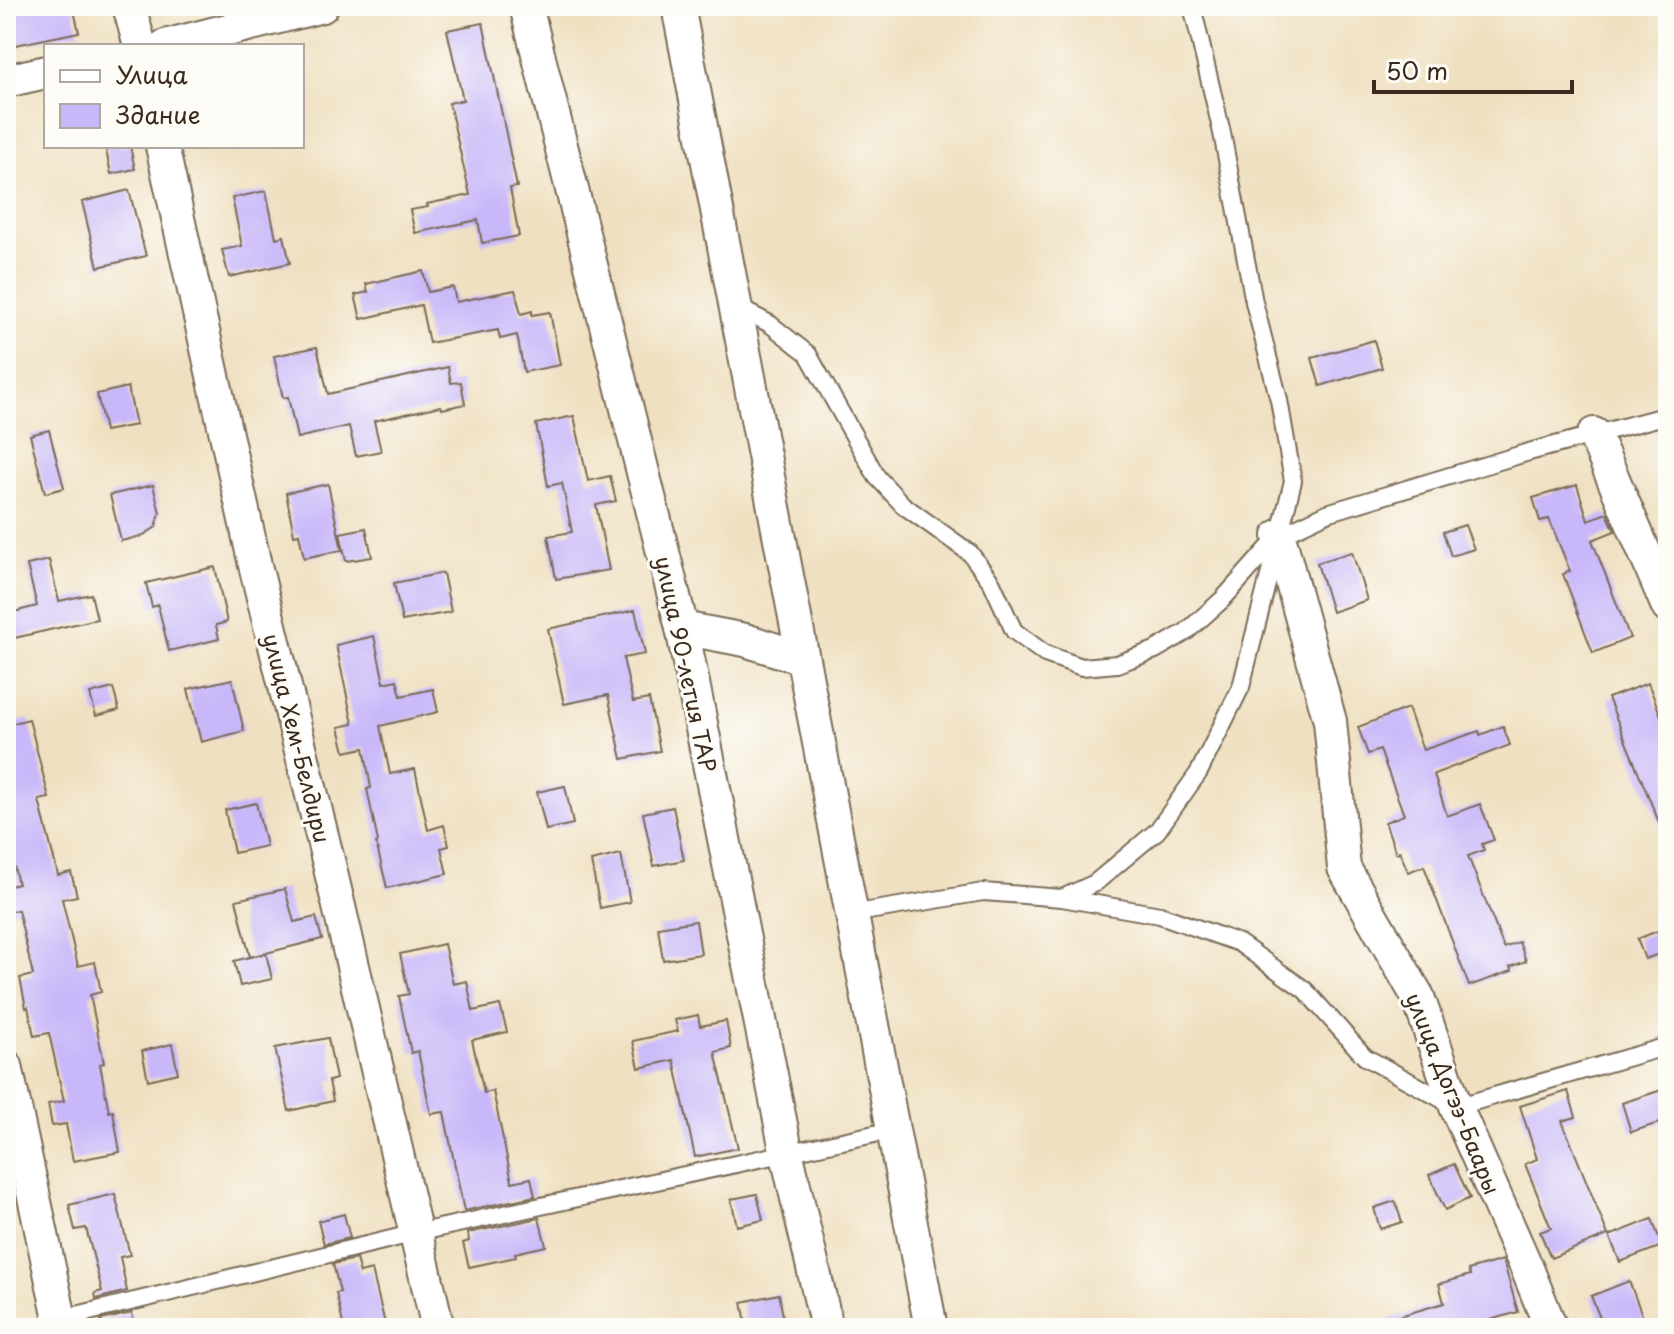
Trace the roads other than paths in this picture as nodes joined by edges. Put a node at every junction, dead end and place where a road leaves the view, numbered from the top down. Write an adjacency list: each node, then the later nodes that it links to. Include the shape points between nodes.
1 (129, 6): 6 (street)
2 (322, 6): 7 (street)
3 (526, 6): 16 (street, улица 90-летия ТАР)
4 (678, 6): 11 (street)
5 (1192, 6): 14 (lane, via 1293,481)
6 (139, 44)
7 (173, 44)
8 (44, 72): 9 (street)
9 (6, 81)
10 (162, 148): 25 (street, улица Хем-Белдири, via 255,565)
11 (735, 306): 14 (lane, via 770,324 808,354 877,477 903,505 970,553 992,583 1014,631 1045,654 1082,667 1117,664 1155,650 1186,632 1223,599); 17 (street)
12 (1668, 415): 13 (lane)
13 (1594, 434): 14 (lane, via 1327,513); 15 (street)
14 (1279, 536): 18 (lane, via 1241,687 1199,772 1157,831 1095,883); 22 (street, улица Догээ-Баары, via 1330,721 1344,868 1418,997)
15 (1668, 607)
16 (682, 628): 17 (street); 24 (street, улица 90-летия ТАР)
17 (802, 658): 19 (street)
18 (1062, 898): 19 (lane, via 983,892); 22 (lane, via 1160,915 1239,943 1305,990 1365,1057)
19 (851, 914): 23 (street)
20 (1668, 1046): 22 (lane)
21 (6, 1066): 26 (street)
22 (1456, 1107): 30 (street, улица Догээ-Баары)
23 (893, 1130): 24 (lane); 29 (street)
24 (787, 1155): 25 (lane); 28 (street, улица 90-летия ТАР)
25 (416, 1233): 26 (lane); 27 (street, улица Хем-Белдири)
26 (61, 1324)
27 (438, 1328)
28 (827, 1328)
29 (931, 1328)
30 (1551, 1328)

